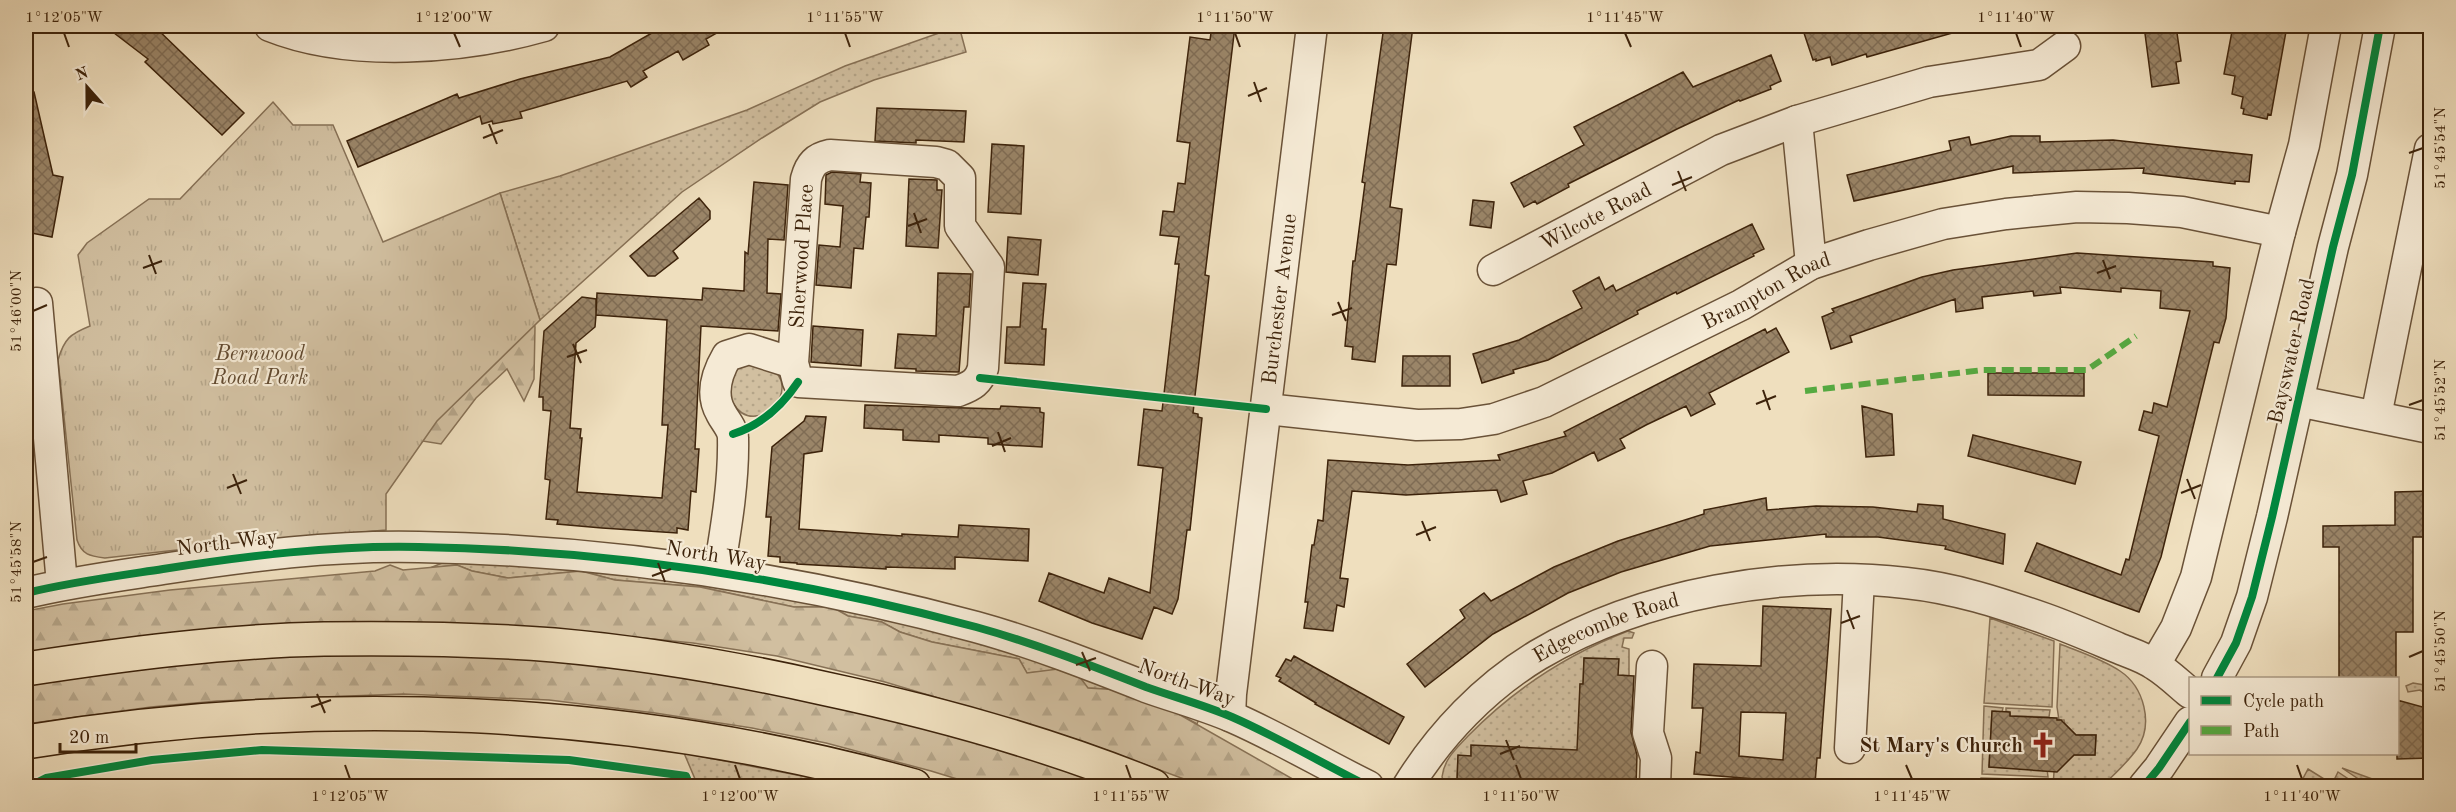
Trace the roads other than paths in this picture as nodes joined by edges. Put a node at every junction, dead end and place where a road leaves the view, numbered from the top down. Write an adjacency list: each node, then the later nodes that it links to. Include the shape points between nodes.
1 (270, 26): 6 (street)
2 (544, 26): 6 (street, via 508,36 384,47)
3 (1312, 26): 16 (street, Burchester Avenue)
4 (2326, 26): 10 (street, Bayswater Road, via 2304,145)
5 (2380, 26): 15 (street, Bayswater Road, via 2352,174)
6 (332, 33)
7 (2065, 46): 8 (street, Wilcote Road, via 2039,64 1929,82)
8 (1797, 121): 11 (street); 12 (street, Wilcote Road, via 1721,150)
9 (2430, 149): 17 (street)
10 (2280, 232): 11 (street, Brampton Road, via 2182,212 2077,207 1943,224); 23 (street, Bayswater Road, via 2196,577 2176,628)
11 (1811, 264): 16 (street, Brampton Road, via 1741,305 1554,397 1494,419 1417,425)
12 (1493, 270)
13 (37, 303): 21 (street)
14 (793, 363): 14 (street, Sherwood Place, via 798,382 958,391 980,378 989,267 960,226 961,185 956,172 936,162 830,155 809,168); 19 (street, Sherwood Place, via 749,349 727,356 717,375 716,400 733,434 728,516)
15 (2298, 401): 17 (street); 26 (street, Bayswater Road, via 2252,597 2236,643)
16 (1266, 409): 28 (street, Burchester Avenue)
17 (2376, 416): 18 (street)
18 (2430, 428)
19 (719, 571): 21 (street, North Way, via 606,557 418,547 210,561); 28 (street, North Way, via 978,628)
20 (1859, 580): 23 (street, Edgecombe Road, via 1906,583 1986,598); 31 (street); 35 (street, Edgecombe Road, via 1810,580 1713,591 1640,611 1559,644 1520,667 1466,712)
21 (62, 584): 22 (street, North Way)
22 (26, 593)
23 (2155, 664): 27 (street, Edgecombe Road)
24 (1652, 666): 36 (street, via 1648,733 1656,758)
25 (26, 669): 33 (highway, via 143,651 322,639 554,645 750,672 907,706 1040,745)
26 (2218, 677)
27 (2189, 692)
28 (1230, 716): 34 (street, North Way)
29 (2189, 723): 37 (street)
30 (26, 742): 32 (highway, via 154,724 247,717 455,715 552,720 691,738 816,761)
31 (1850, 748)
32 (914, 786)
33 (1153, 786)
34 (1368, 786)
35 (1408, 786)
36 (1655, 786)
37 (2144, 786)

